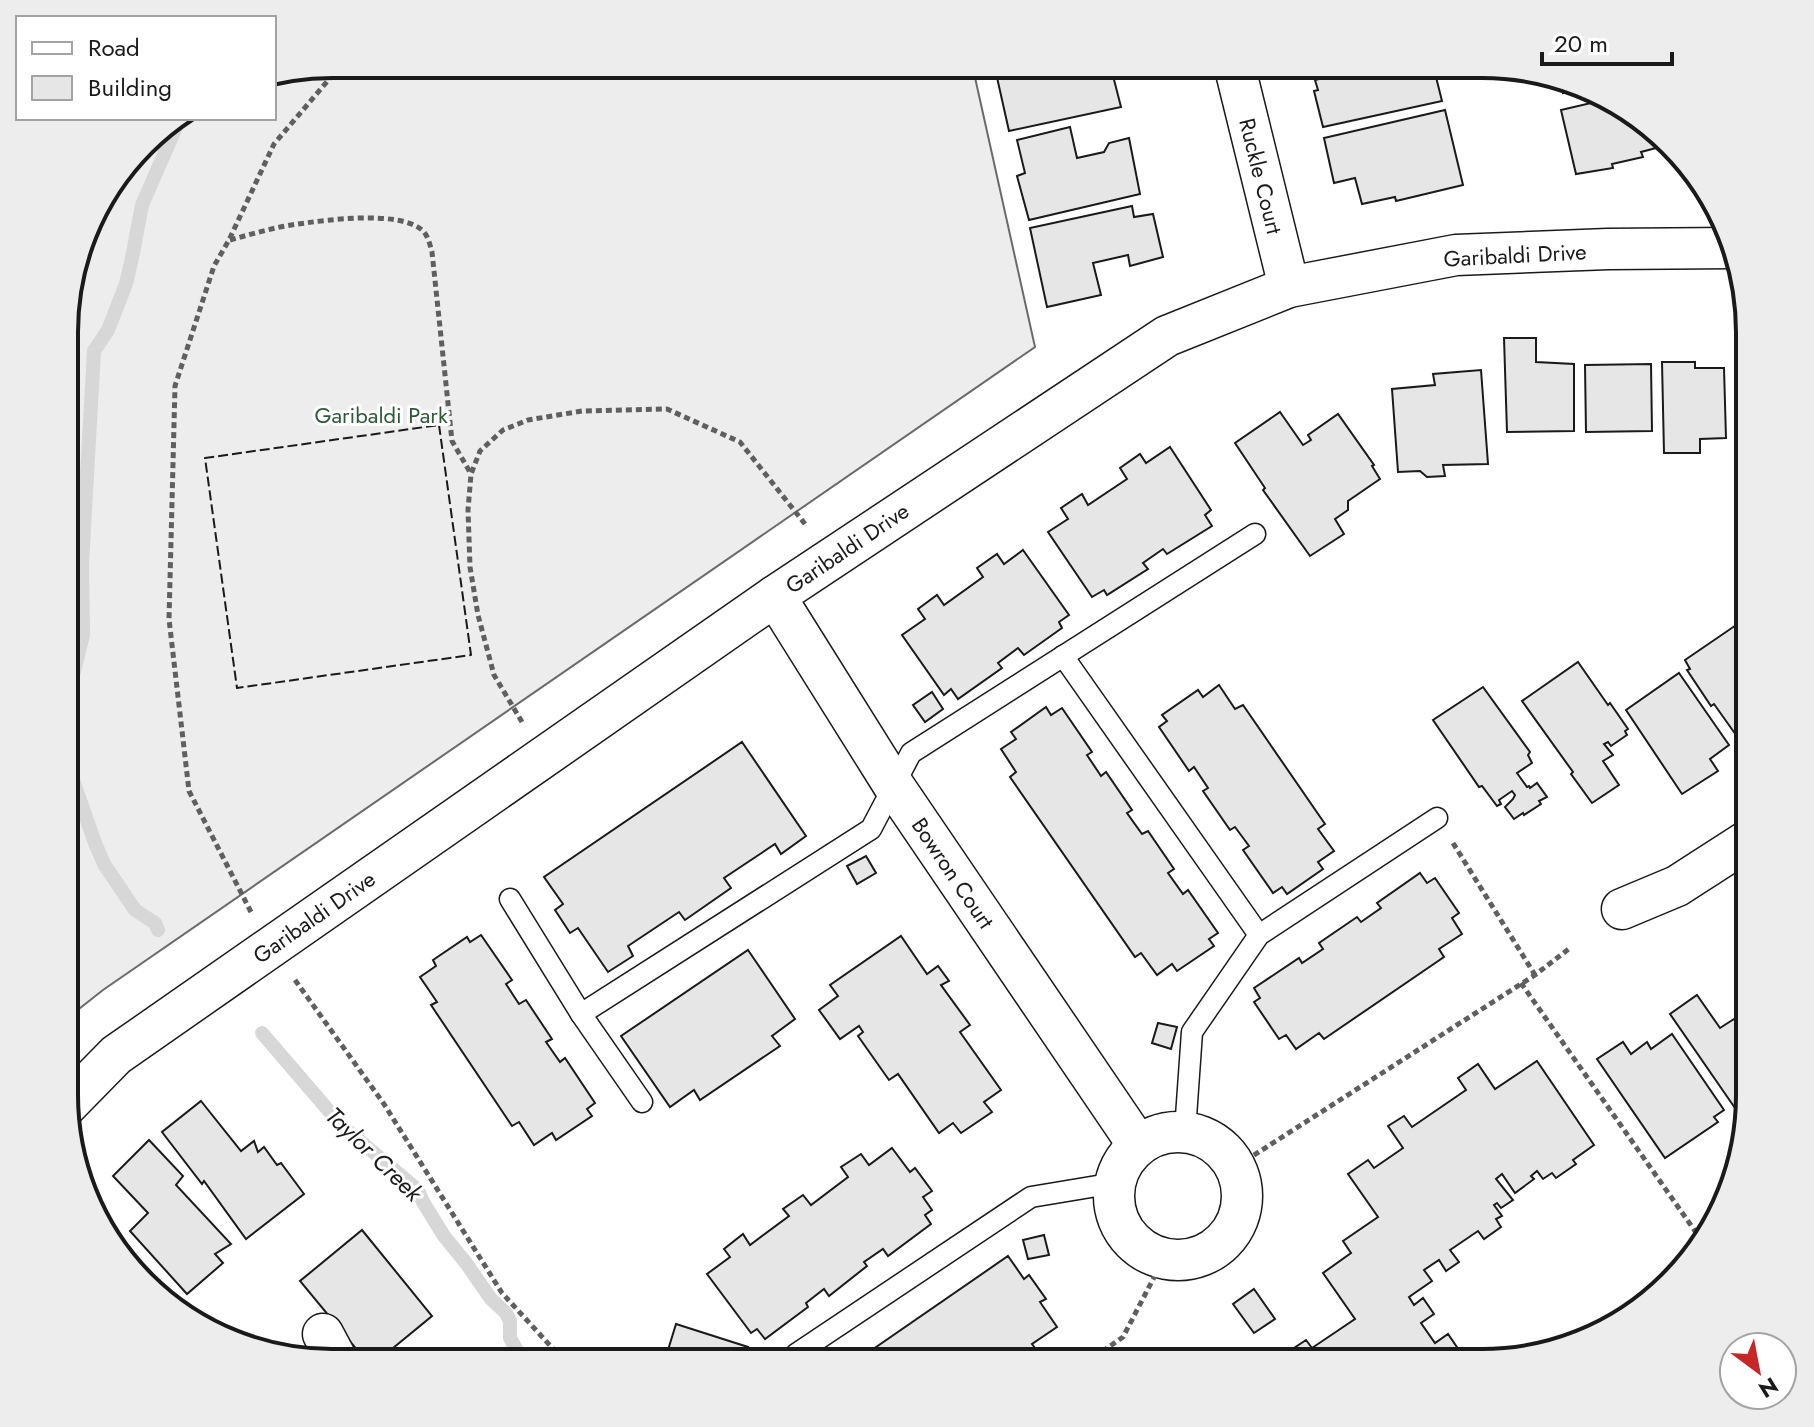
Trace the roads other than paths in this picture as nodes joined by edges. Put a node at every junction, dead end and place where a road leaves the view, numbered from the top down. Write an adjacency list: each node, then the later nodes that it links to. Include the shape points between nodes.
1 (1238, 79): 3 (street, Ruckle Court)
2 (1722, 248): 3 (street, Garibaldi Drive, via 1456,255)
3 (1289, 287): 5 (street, Garibaldi Drive, via 1167,336)
4 (1255, 534): 6 (lane)
5 (775, 596): 7 (street, Bowron Court); 14 (street, Garibaldi Drive, via 116,1055)
6 (1063, 656): 7 (lane, via 911,753); 12 (lane)
7 (894, 786): 13 (lane, via 871,829); 17 (street, Bowron Court)
8 (1437, 818): 12 (lane)
9 (1735, 848): 11 (street, via 1677,886)
10 (510, 899): 13 (lane)
11 (1622, 909)
12 (1259, 935): 16 (lane, via 1192,1032)
13 (581, 1014): 15 (lane)
14 (79, 1093)
15 (642, 1102)
16 (1185, 1131): 17 (street, via 1160,1134); 18 (street, via 1215,1142 1237,1166 1244,1195 1238,1224 1219,1247 1193,1261 1163,1260 1134,1245 1116,1216)
17 (1138, 1145): 18 (street, via 1123,1161)
18 (1115, 1183): 19 (lane, via 1031,1197)
19 (804, 1348)

